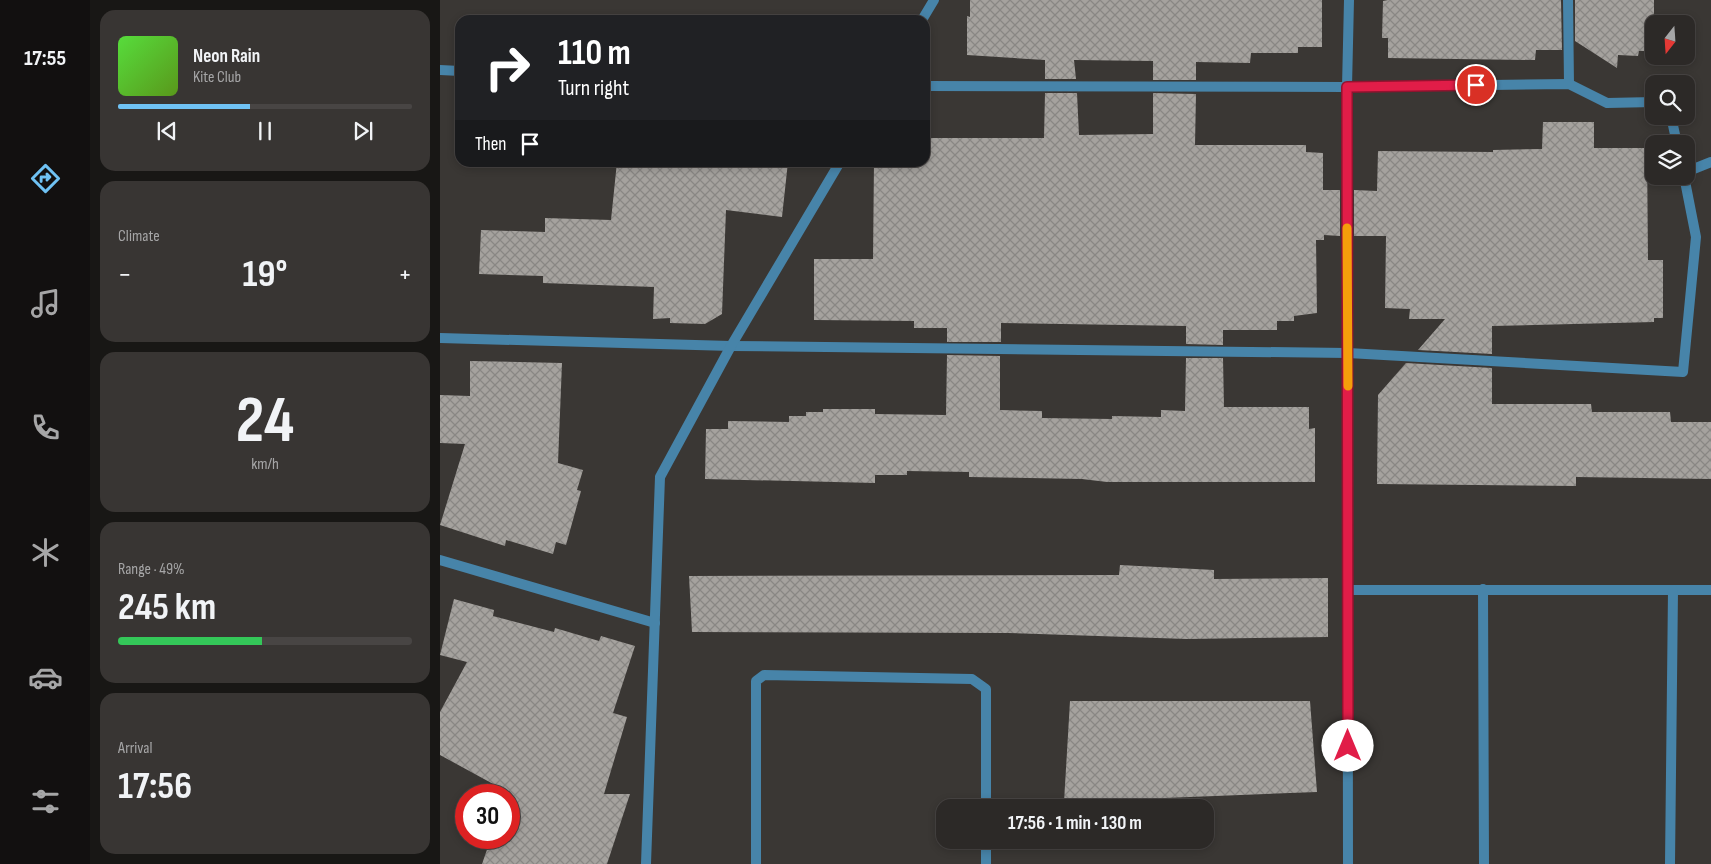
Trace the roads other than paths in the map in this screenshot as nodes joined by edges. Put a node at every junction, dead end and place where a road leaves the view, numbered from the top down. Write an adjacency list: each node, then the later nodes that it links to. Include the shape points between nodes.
1 (934, 0): 4 (street)
2 (1348, 0): 9 (street)
3 (1568, 0): 7 (street)
4 (925, 15)
5 (440, 70): 6 (street)
6 (455, 71)
7 (1568, 84): 9 (street); 10 (street, via 1607,103)
8 (930, 86): 9 (street)
9 (1347, 87): 17 (street)
10 (1645, 102)
11 (1711, 162): 13 (street)
12 (837, 167): 16 (street)
13 (1695, 168)
14 (1686, 185): 17 (street, via 1696,236 1682,372)
15 (440, 338): 16 (street)
16 (732, 346): 17 (street); 23 (street, via 660,477)
17 (1348, 353): 20 (street)
18 (440, 560): 23 (street)
19 (1483, 589): 20 (street); 21 (street); 30 (street)
20 (1348, 590): 29 (street)
21 (1673, 590): 22 (street); 31 (street)
22 (1711, 590)
23 (654, 622): 26 (street)
24 (986, 799): 27 (street, via 986,689 972,679 764,675 756,682)
25 (986, 849): 28 (street)
26 (646, 864)
27 (756, 864)
28 (986, 864)
29 (1348, 864)
30 (1484, 864)
31 (1670, 864)

